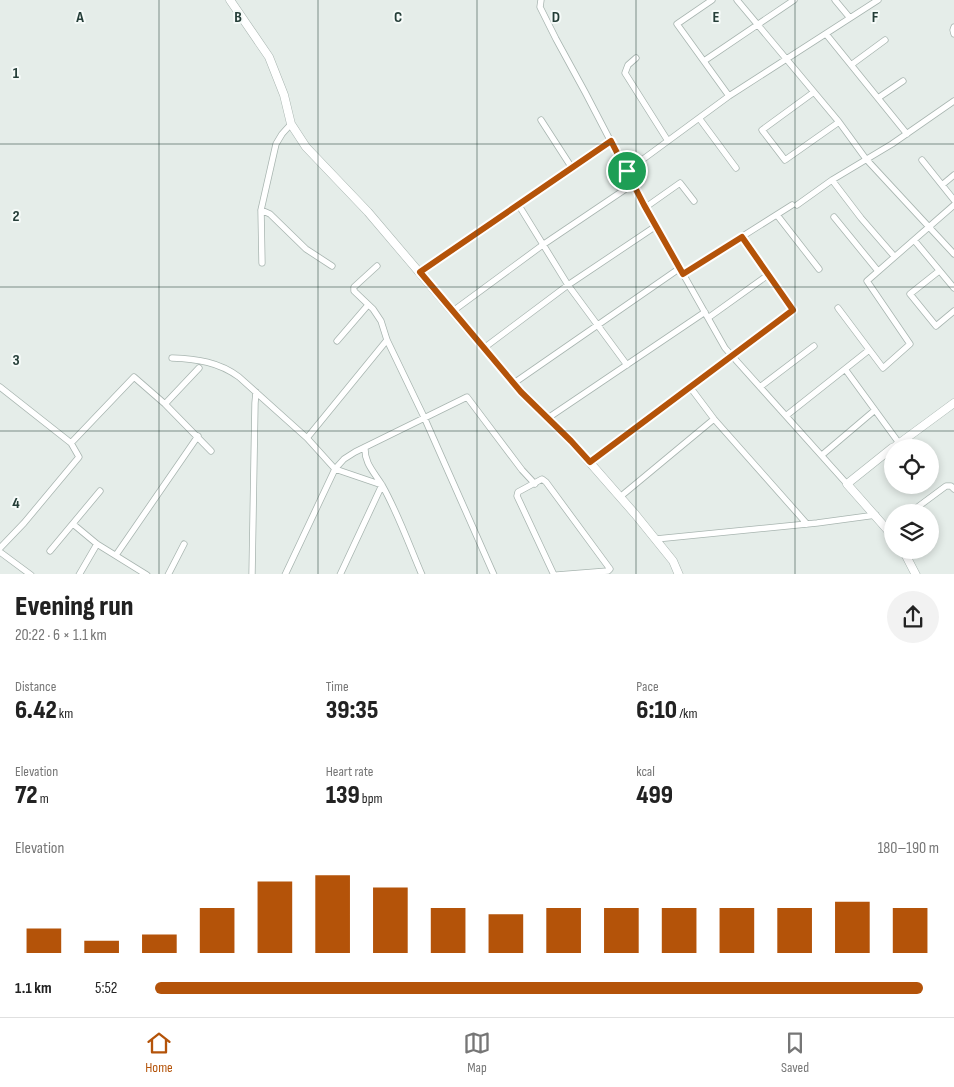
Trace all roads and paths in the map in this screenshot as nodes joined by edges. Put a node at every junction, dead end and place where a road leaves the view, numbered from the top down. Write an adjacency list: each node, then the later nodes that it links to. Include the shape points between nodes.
1 (230, 0): 26 (street, via 269,57)
2 (540, 0): 29 (street, via 545,17)
3 (712, 0): 16 (street, via 678,24)
4 (737, 0): 9 (street)
5 (794, 0): 9 (street)
6 (835, 0): 8 (street)
7 (878, 0): 8 (street)
8 (850, 18): 11 (street)
9 (757, 24): 15 (street); 16 (street)
10 (954, 27): 12 (street)
11 (826, 34): 15 (street); 17 (street)
12 (954, 34)
13 (885, 40): 17 (street)
14 (636, 58): 28 (street, via 625,72)
15 (787, 60): 19 (street); 20 (street)
16 (704, 61): 20 (street)
17 (851, 65): 21 (street)
18 (902, 81): 21 (street)
19 (814, 92): 25 (street); 25 (street, via 762,130 785,160)
20 (729, 96): 23 (street)
21 (878, 98): 27 (street)
22 (954, 101): 27 (street)
23 (699, 118): 28 (street); 33 (street)
24 (541, 120): 32 (street)
25 (839, 122): 30 (street)
26 (291, 124): 44 (street, via 276,144); 61 (street, via 306,147)
27 (907, 134): 30 (street)
28 (668, 140): 34 (street)
29 (611, 141): 32 (street); 34 (street)
30 (866, 159): 36 (street); 48 (street)
31 (922, 160): 38 (street)
32 (572, 168): 41 (street)
33 (736, 168)
34 (627, 171): 37 (street)
35 (954, 175): 38 (street)
36 (832, 180): 45 (street); 53 (street)
37 (633, 184): 43 (street); 51 (street)
38 (942, 186): 39 (street)
39 (954, 200)
40 (694, 201): 43 (street, via 680,183)
41 (518, 204): 51 (street); 61 (street)
42 (954, 205): 48 (street)
43 (646, 208): 47 (street)
44 (261, 210): 54 (street); 55 (street, via 270,214 306,249)
45 (777, 215): 49 (street); 58 (street)
46 (834, 217): 59 (street)
47 (656, 226): 57 (street); 64 (street)
48 (929, 227): 50 (street); 52 (street)
49 (742, 237): 62 (street); 63 (street)
50 (914, 240): 53 (street); 60 (street)
51 (544, 244): 64 (street); 68 (street)
52 (954, 254)
53 (894, 256): 59 (street)
54 (262, 263)
55 (332, 266)
56 (377, 266): 66 (street, via 353,288)
57 (680, 268): 62 (street); 71 (street)
58 (819, 269)
59 (878, 271): 76 (street, via 867,282 910,344 883,368)
60 (939, 271): 65 (street); 69 (street, via 910,294 936,326)
61 (420, 272): 68 (street)
62 (683, 274): 70 (street)
63 (768, 275): 70 (street); 77 (street, via 793,310)
64 (568, 285): 71 (street); 75 (street)
65 (954, 288)
66 (368, 305): 72 (street, via 380,321); 73 (street)
67 (838, 308): 76 (street)
68 (453, 311): 75 (street)
69 (954, 311)
70 (706, 315): 77 (street); 79 (street)
71 (598, 325): 79 (street); 82 (street)
72 (387, 340): 91 (street); 95 (street)
73 (336, 341)
74 (814, 346): 85 (street)
75 (484, 348): 82 (street)
76 (869, 350): 81 (street)
77 (732, 356): 84 (street); 85 (street)
78 (172, 358): 86 (street, via 211,362 227,368)
79 (627, 365): 92 (street)
80 (199, 368): 88 (street)
81 (845, 369): 89 (street); 90 (street)
82 (514, 383): 92 (street)
83 (0, 387): 98 (street)
84 (690, 387): 93 (street); 103 (street)
85 (760, 387): 90 (street)
86 (256, 392): 95 (street); 127 (street)
87 (954, 403): 97 (street)
88 (165, 404): 94 (street); 98 (street, via 134,377)
89 (875, 410): 96 (street); 101 (street)
90 (787, 415): 101 (street)
91 (424, 417): 99 (street); 105 (street, via 467,397); 131 (street)
92 (548, 418): 103 (street)
93 (714, 419): 110 (street); 115 (street)
94 (198, 436): 100 (street); 121 (street)
95 (307, 438): 104 (street)
96 (891, 439)
97 (905, 439)
98 (71, 442): 119 (street, via 79,457)
99 (365, 447): 104 (street, via 348,456); 107 (street, via 370,468)
100 (211, 450)
101 (822, 455): 106 (street)
102 (884, 455): 106 (street)
103 (590, 462): 110 (street)
104 (335, 469): 107 (street); 128 (street)
105 (535, 484)
106 (848, 484): 112 (street)
107 (382, 485): 129 (street); 130 (street)
108 (954, 488): 111 (street, via 946,486)
109 (100, 491): 114 (street)
110 (620, 497): 116 (street)
111 (922, 504)
112 (876, 515): 113 (street); 115 (street)
113 (884, 523)
114 (73, 524): 117 (street); 120 (street)
115 (807, 524): 116 (street)
116 (656, 539): 133 (street, via 674,561)
117 (97, 544): 121 (street); 124 (street)
118 (184, 544): 126 (street)
119 (0, 550): 123 (street)
120 (50, 551)
121 (116, 555): 125 (street)
122 (908, 559): 134 (street)
123 (30, 574)
124 (79, 574)
125 (143, 574)
126 (168, 574)
127 (252, 574)
128 (285, 574)
129 (340, 574)
130 (422, 574)
131 (494, 574)
132 (556, 574): 132 (street, via 610,569 542,479 518,492 517,496)
133 (679, 574)
134 (916, 574)

